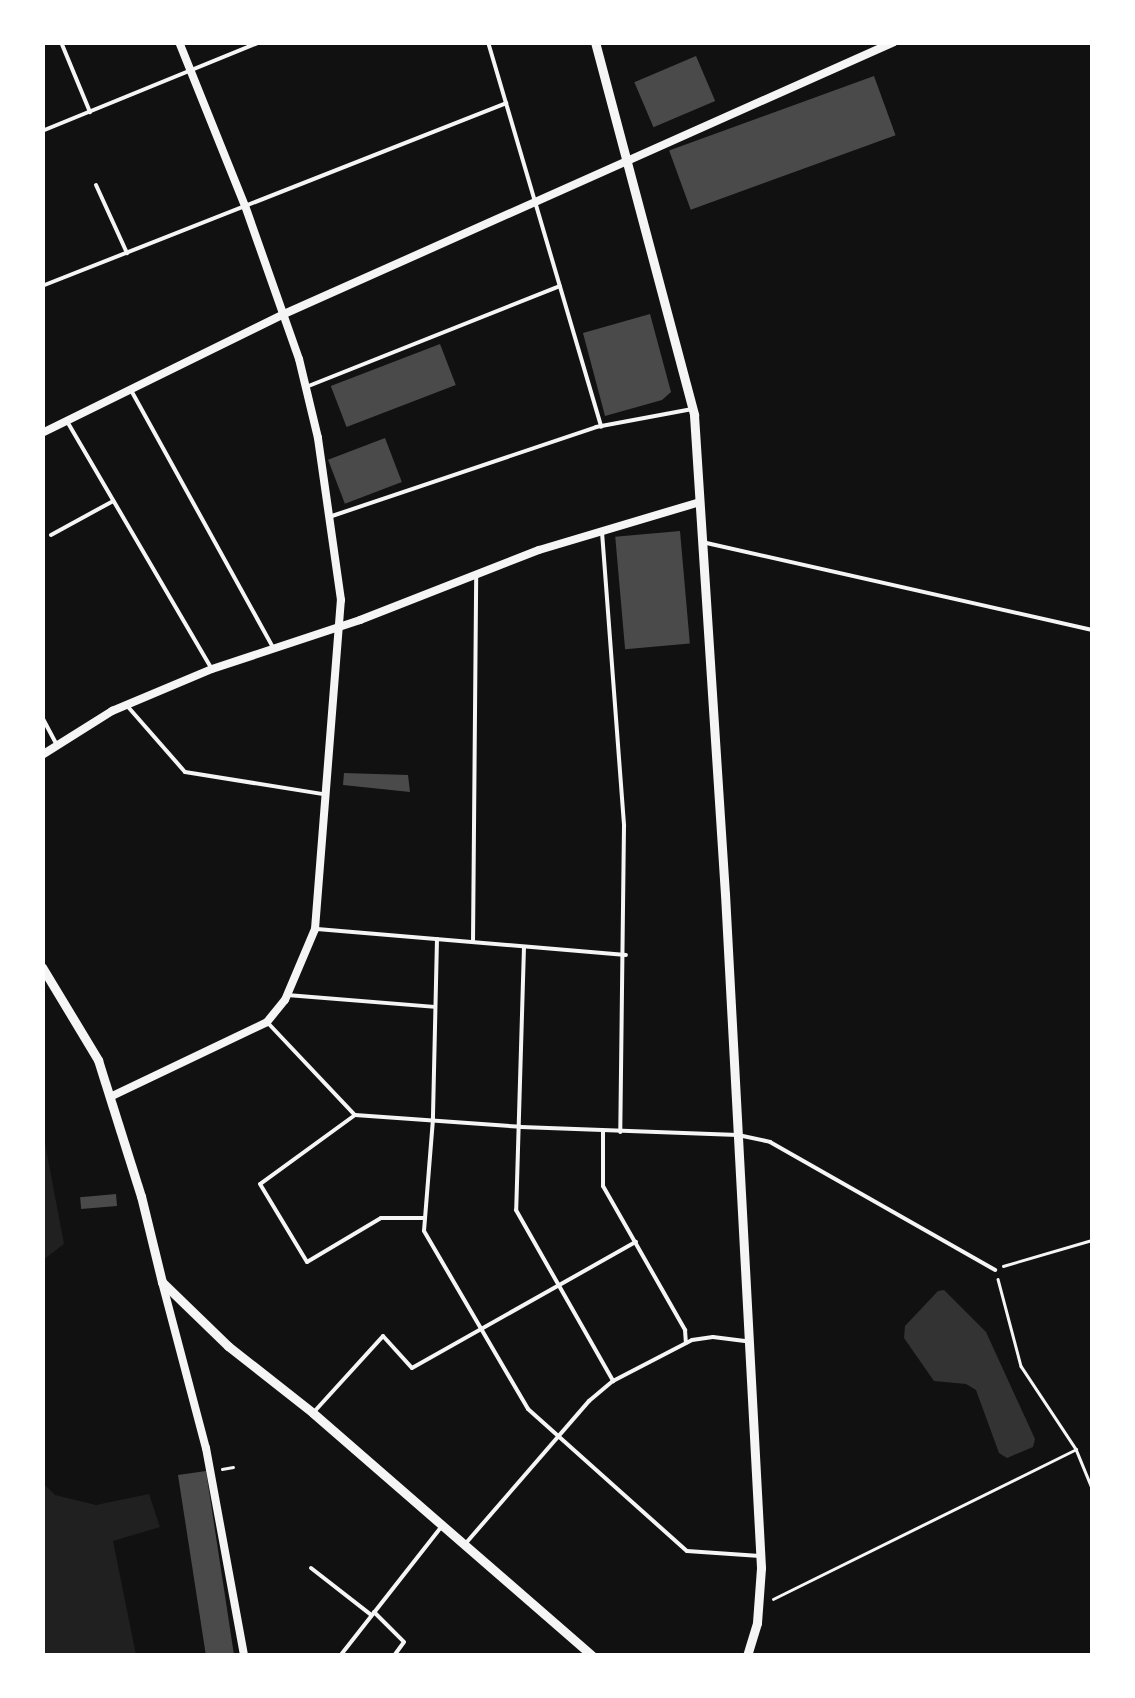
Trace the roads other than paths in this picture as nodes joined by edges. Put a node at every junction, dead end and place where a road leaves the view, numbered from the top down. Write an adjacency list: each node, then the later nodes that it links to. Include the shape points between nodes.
1 (61, 42): 9 (lane)
2 (179, 42): 7 (street)
3 (260, 42): 7 (lane)
4 (488, 42): 8 (lane)
5 (594, 42): 11 (street)
6 (894, 42): 11 (street)
7 (190, 71): 9 (lane); 14 (street)
8 (506, 103): 13 (lane); 14 (lane)
9 (90, 112): 10 (lane)
10 (42, 131)
11 (628, 160): 13 (street); 21 (street)
12 (96, 185): 15 (lane)
13 (536, 204): 17 (lane); 18 (street)
14 (246, 206): 15 (lane); 18 (street)
15 (127, 253): 16 (lane)
16 (42, 286)
17 (560, 286): 19 (lane); 23 (lane)
18 (284, 314): 19 (street); 20 (street)
19 (306, 387): 27 (street)
20 (131, 390): 22 (street); 34 (lane)
21 (692, 409): 23 (lane); 26 (street)
22 (66, 422): 24 (street); 25 (lane)
23 (600, 427): 27 (lane)
24 (42, 432)
25 (114, 501): 29 (lane); 35 (lane)
26 (700, 502): 28 (street); 30 (street)
27 (329, 517): 32 (street, via 341,600)
28 (602, 531): 31 (street); 45 (lane, via 624,826)
29 (52, 534)
30 (702, 542): 33 (lane); 56 (street)
31 (476, 572): 32 (street); 43 (lane)
32 (338, 628): 34 (street); 40 (street)
33 (1092, 630)
34 (272, 646): 35 (street)
35 (212, 669): 36 (street)
36 (126, 704): 38 (street); 40 (lane, via 185,772)
37 (42, 716): 38 (lane)
38 (57, 746): 39 (street)
39 (42, 755)
40 (326, 794): 41 (street)
41 (315, 929): 42 (lane); 47 (street)
42 (437, 939): 43 (lane); 48 (lane)
43 (473, 942): 44 (lane)
44 (524, 946): 45 (lane); 53 (lane)
45 (626, 955): 55 (lane)
46 (42, 967): 50 (street, via 98,1060)
47 (287, 995): 48 (lane); 49 (street)
48 (435, 1007): 52 (lane)
49 (267, 1022): 50 (street); 51 (lane)
50 (110, 1097): 60 (street)
51 (355, 1115): 52 (lane); 57 (lane, via 260,1184 307,1262 381,1218)
52 (433, 1119): 53 (lane); 57 (lane)
53 (521, 1127): 54 (lane); 61 (lane, via 516,1210)
54 (604, 1131): 55 (lane); 58 (lane, via 603,1186)
55 (620, 1132): 56 (lane)
56 (738, 1135): 59 (lane, via 770,1142); 63 (street)
57 (425, 1218): 62 (lane, via 424,1231)
58 (636, 1242): 61 (lane); 64 (lane)
59 (996, 1270)
60 (162, 1282): 66 (street, via 228,1346); 73 (street, via 206,1448)
61 (557, 1284): 62 (lane); 65 (lane)
62 (480, 1327): 66 (lane, via 412,1368 384,1336); 67 (lane, via 528,1408)
63 (745, 1341): 64 (lane, via 713,1337); 70 (street)
64 (686, 1343): 65 (lane)
65 (613, 1381): 67 (lane)
66 (313, 1412): 68 (street)
67 (562, 1437): 69 (lane); 70 (lane, via 687,1551)
68 (440, 1527): 69 (street); 72 (lane)
69 (463, 1547): 76 (street)
70 (760, 1556): 77 (street)
71 (311, 1568): 72 (lane)
72 (373, 1614): 74 (lane); 75 (lane, via 404,1642)
73 (244, 1656)
74 (340, 1656)
75 (394, 1656)
76 (593, 1656)
77 (747, 1656)

